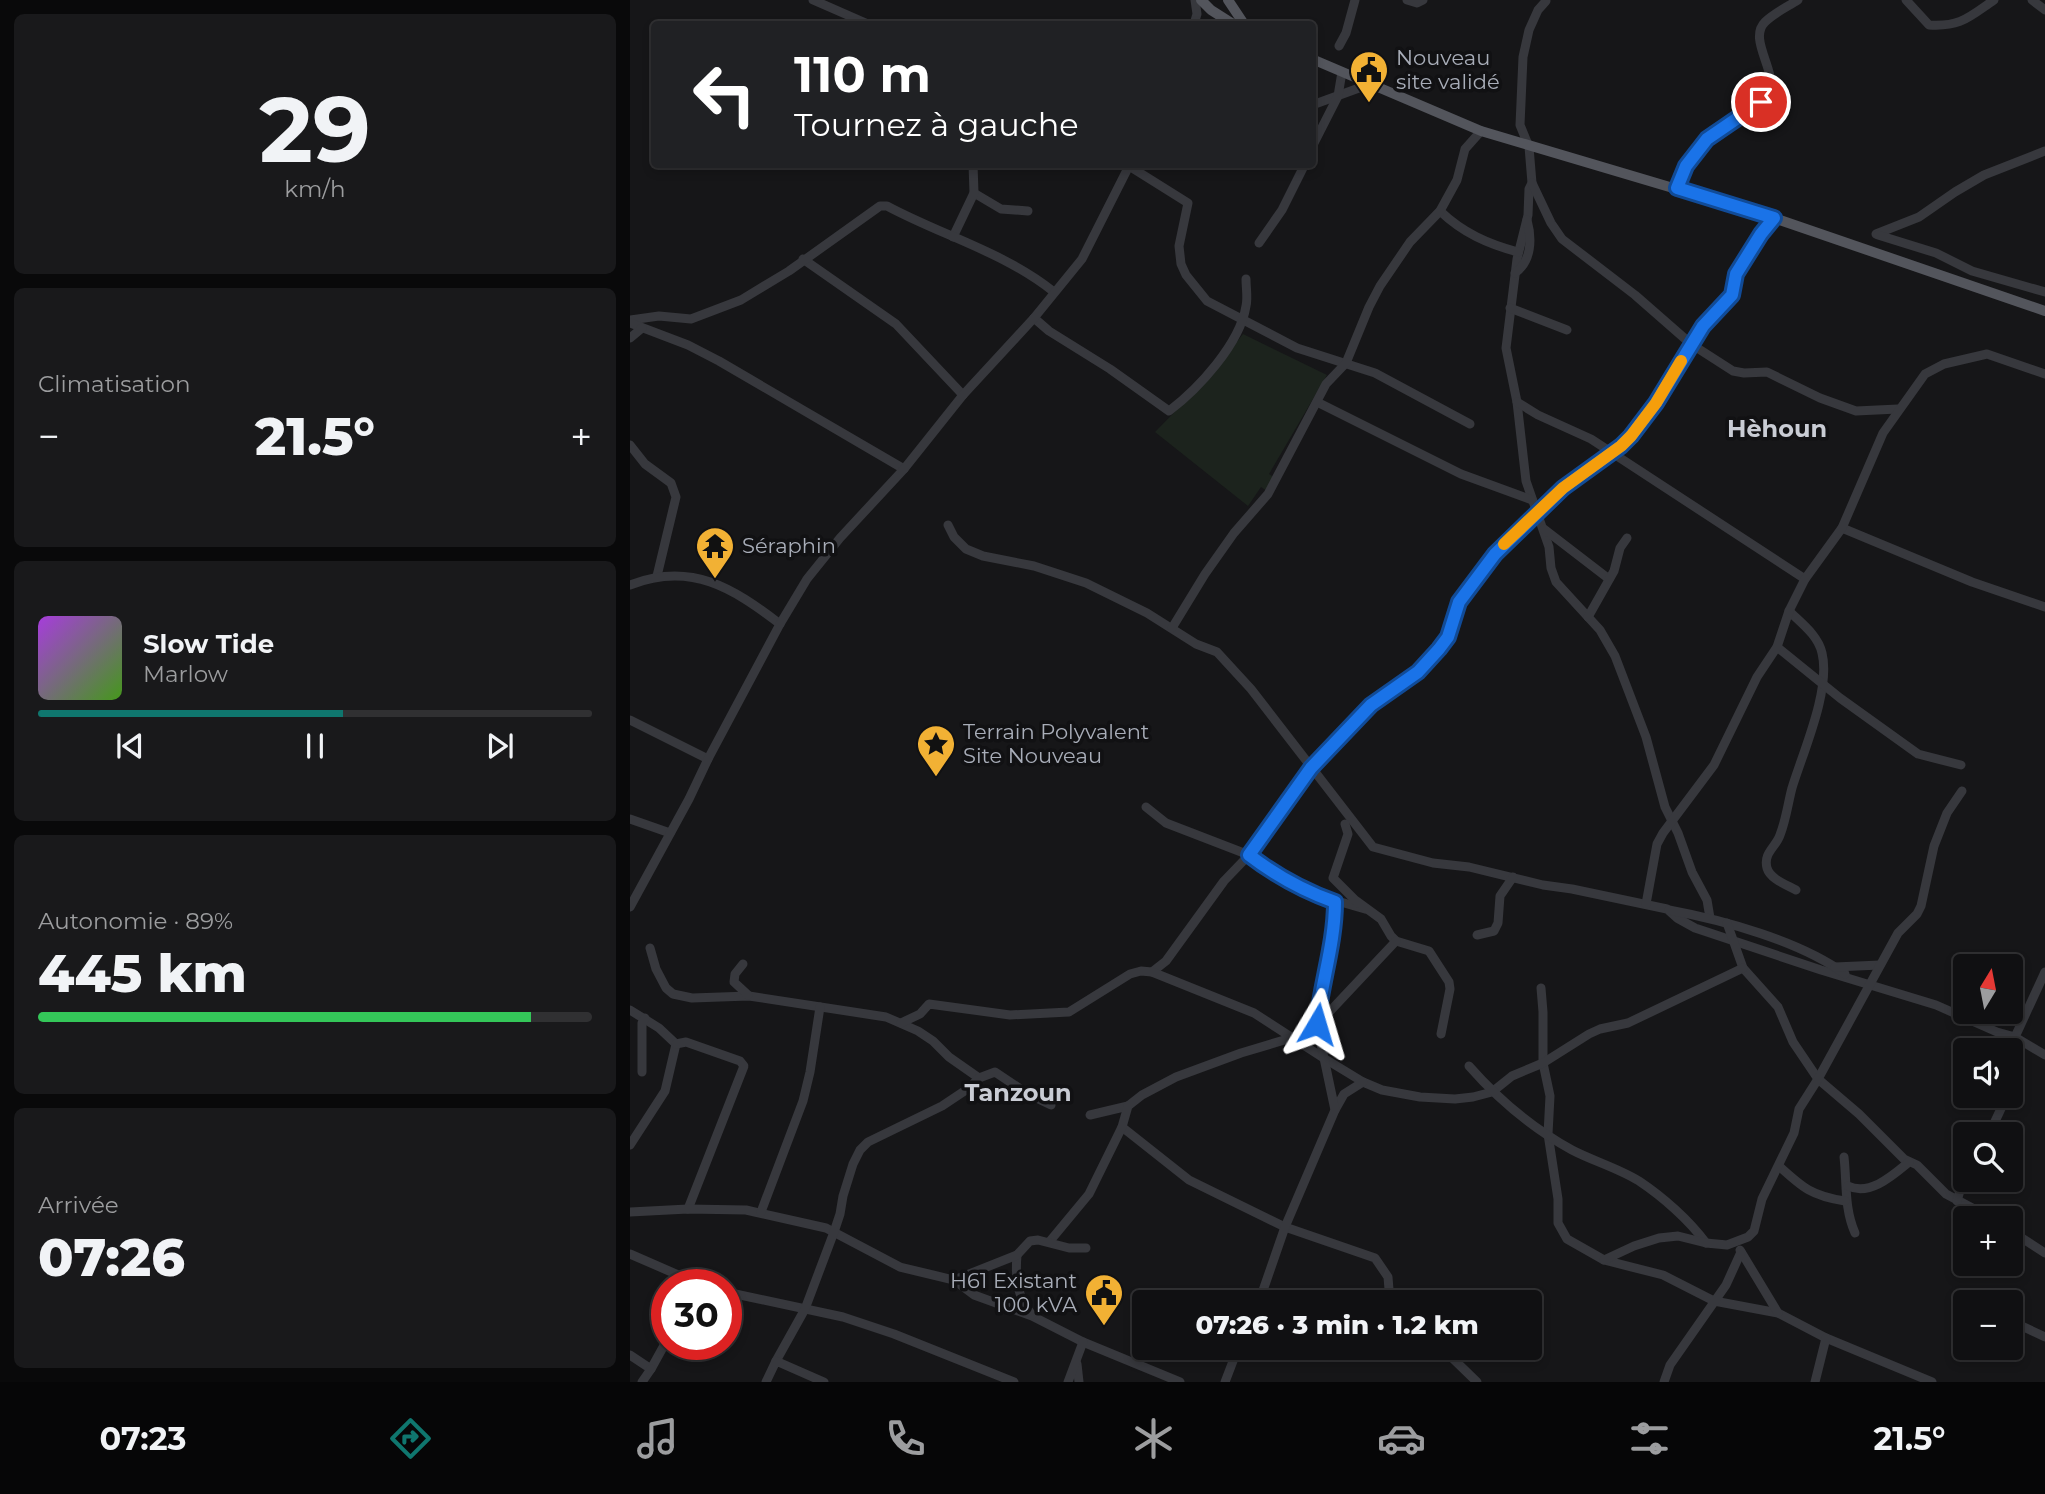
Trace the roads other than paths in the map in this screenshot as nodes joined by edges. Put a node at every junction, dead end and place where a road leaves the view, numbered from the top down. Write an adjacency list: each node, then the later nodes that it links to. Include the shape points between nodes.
1 (813, 0): 16 (street)
2 (1195, 0): 15 (street)
3 (1228, 0): 19 (main road)
4 (1355, 0): 20 (street)
5 (1406, 0): 6 (street, via 1417,4)
6 (1423, 0)
7 (1547, 0): 28 (street, via 1529,30 1523,57 1520,125)
8 (1798, 0): 13 (street)
9 (1906, 0): 10 (street, via 1929,25 1945,26 1957,24)
10 (1994, 0)
11 (2032, 0): 14 (street)
12 (1206, 2): 15 (street); 18 (main road)
13 (1782, 4): 35 (street, via 1760,30 1760,45 1771,74 1770,91 1753,110 1707,139 1686,166)
14 (2045, 10)
15 (1197, 14): 17 (street)
16 (861, 21)
17 (1195, 21)
18 (1229, 21)
19 (1242, 21)
20 (1339, 46)
21 (1316, 61): 22 (main road)
22 (1342, 72): 23 (main road); 24 (street)
23 (1370, 84): 24 (street); 26 (main road)
24 (1338, 96): 25 (street); 27 (street)
25 (1316, 104)
26 (1481, 131): 28 (main road); 38 (street, via 1465,149 1457,180)
27 (1316, 139)
28 (1529, 147): 34 (street); 35 (main road)
29 (2045, 151): 48 (street, via 1984,175 1919,217 1876,234 1936,253 1972,271)
30 (973, 168): 36 (street)
31 (1128, 168): 47 (street, via 1082,259)
32 (1135, 168): 52 (street, via 1188,203 1180,246 1186,275 1207,301)
33 (1303, 168): 42 (street)
34 (1532, 183): 39 (street); 57 (street, via 1562,239)
35 (1677, 188): 40 (main road)
36 (974, 193): 37 (street, via 1002,209); 41 (street)
37 (1028, 211)
38 (1440, 211): 43 (street, via 1466,232); 58 (street, via 1410,242 1380,286)
39 (1527, 218): 43 (street); 45 (street, via 1528,258)
40 (1774, 218): 50 (main road); 57 (street, via 1736,274 1732,295)
41 (953, 237): 44 (street, via 880,206); 47 (street, via 1005,259)
42 (1259, 243)
43 (1518, 252): 45 (street)
44 (803, 259): 53 (street, via 754,294 700,316); 60 (street, via 896,324)
45 (1516, 273): 49 (street)
46 (1246, 279): 52 (street)
47 (1054, 292): 51 (street)
48 (2045, 292)
49 (1510, 308): 55 (street); 62 (street, via 1506,348)
50 (2045, 311)
51 (1034, 318): 52 (street, via 1169,411 1212,368); 60 (street)
52 (1242, 320): 58 (street, via 1297,348)
53 (630, 321): 54 (street)
54 (642, 328): 56 (street); 67 (street, via 719,361)
55 (1567, 330)
56 (630, 338)
57 (1691, 344): 63 (street, via 1733,371 1767,372 1856,411); 66 (street, via 1656,403)
58 (1346, 363): 61 (street, via 1326,384); 64 (street, via 1376,373)
59 (2045, 374): 63 (street, via 1987,354 1944,364 1925,374)
60 (963, 395): 67 (street)
61 (1317, 402): 68 (street, via 1461,474); 82 (street, via 1268,494 1234,533)
62 (1517, 402): 66 (street); 68 (street)
63 (1898, 409): 72 (street)
64 (1470, 424)
65 (630, 445): 74 (street, via 645,464 671,483 676,496)
66 (1612, 453): 69 (street); 76 (street)
67 (904, 469): 81 (street, via 807,579)
68 (1532, 500): 69 (street)
69 (1536, 514): 71 (street); 88 (street, via 1495,554 1459,602 1448,637 1439,649 1418,672 1371,705)
70 (948, 525): 82 (street, via 966,550 1086,583)
71 (1543, 528): 75 (street); 80 (street, via 1556,582)
72 (1842, 528): 76 (street); 78 (street)
73 (1627, 538): 75 (street)
74 (657, 576): 77 (street); 81 (street, via 720,584)
75 (1609, 579): 80 (street)
76 (1805, 579): 79 (street)
77 (630, 585)
78 (2045, 607)
79 (1789, 611): 83 (street); 84 (street, via 1816,639 1822,654)
80 (1588, 617): 92 (street, via 1615,656)
81 (780, 624): 86 (street)
82 (1172, 628): 88 (street, via 1217,652)
83 (1777, 647): 84 (street); 92 (street, via 1757,677 1714,765)
84 (1822, 683): 87 (street, via 1918,754); 97 (street, via 1781,834 1766,863 1768,872)
85 (630, 720): 86 (street)
86 (708, 759): 94 (street)
87 (1961, 765)
88 (1311, 768): 95 (street); 96 (street, via 1373,847)
89 (1962, 791): 110 (street, via 1934,846 1922,906 1898,933)
90 (1146, 807): 95 (street, via 1166,823)
91 (630, 819): 94 (street)
92 (1671, 820): 99 (street, via 1657,844); 103 (street, via 1707,900)
93 (1345, 824): 102 (street, via 1348,834 1334,878)
94 (670, 833): 100 (street)
95 (1249, 855): 98 (street, via 1297,886); 113 (street, via 1224,881 1166,961)
96 (1513, 877): 99 (street); 105 (street, via 1500,896 1494,932)
97 (1796, 890)
98 (1335, 902): 102 (street); 123 (street)
99 (1646, 904): 101 (street)
100 (630, 907)
101 (1667, 909): 103 (street); 107 (street, via 1695,929)
102 (1370, 910): 106 (street)
103 (1710, 918): 104 (street)
104 (1727, 923): 107 (street); 111 (street)
105 (1477, 935)
106 (1396, 941): 123 (street); 124 (street, via 1429,951 1449,982 1450,1000)
107 (1734, 941): 112 (street); 115 (street)
108 (650, 948): 118 (street, via 656,969 674,994 692,999)
109 (743, 964): 118 (street, via 734,982)
110 (1880, 965): 111 (street); 116 (street)
111 (1835, 967): 115 (street)
112 (1743, 968): 130 (street, via 1628,1023 1589,1034); 134 (street, via 1778,1007 1793,1042)
113 (1152, 972): 122 (street, via 1130,974 1069,1012 1010,1014 929,1004); 126 (street, via 1254,1013)
114 (2045, 972): 125 (street)
115 (1851, 978): 116 (street)
116 (1869, 983): 125 (street, via 1936,1004); 134 (street)
117 (1541, 988): 130 (street)
118 (749, 996): 119 (street)
119 (820, 1007): 122 (street); 154 (street, via 805,1094)
120 (630, 1010): 121 (street)
121 (645, 1018): 127 (street); 132 (street)
122 (901, 1023): 133 (street, via 933,1041)
123 (1317, 1024): 126 (street); 129 (street)
124 (1441, 1034)
125 (2015, 1037): 128 (street)
126 (1291, 1038): 129 (street); 138 (street, via 1176,1077)
127 (676, 1044): 143 (street, via 665,1091); 152 (street, via 686,1042 744,1066)
128 (2045, 1055)
129 (1322, 1058): 135 (street); 139 (street)
130 (1542, 1063): 136 (street, via 1512,1076); 142 (street, via 1550,1096)
131 (1469, 1066): 136 (street)
132 (642, 1072)
133 (979, 1078): 137 (street, via 995,1072); 156 (street, via 942,1106 868,1142 853,1164)
134 (1818, 1079): 145 (street); 146 (street, via 1799,1109)
135 (1363, 1082): 136 (street, via 1420,1097 1455,1099); 139 (street, via 1344,1094)
136 (1492, 1092): 142 (street)
137 (1051, 1105)
138 (1128, 1106): 140 (street); 141 (street)
139 (1335, 1110): 155 (street)
140 (1090, 1115)
141 (1122, 1127): 155 (street, via 1188,1180); 159 (street, via 1089,1194)
142 (1548, 1135): 161 (street, via 1640,1182); 167 (street, via 1558,1223 1574,1244)
143 (630, 1145)
144 (1844, 1157): 147 (street)
145 (1909, 1162): 147 (street, via 1870,1188); 150 (street)
146 (1779, 1166): 149 (street, via 1804,1190); 160 (street, via 1762,1199 1754,1231)
147 (1848, 1186): 149 (street)
148 (1959, 1192): 150 (street)
149 (1845, 1201): 157 (street)
150 (1956, 1201): 151 (street)
151 (1966, 1206)
152 (688, 1209): 153 (street); 154 (street)
153 (630, 1212)
154 (761, 1213): 156 (street)
155 (1285, 1227): 170 (street); 171 (street, via 1376,1258 1388,1277)
156 (834, 1231): 169 (street, via 900,1266); 174 (street)
157 (1855, 1233)
158 (2023, 1239): 165 (street)
159 (1050, 1241): 162 (street); 166 (street, via 1030,1241)
160 (1738, 1242): 161 (street); 163 (street)
161 (1706, 1243): 167 (street, via 1678,1236 1659,1238)
162 (1086, 1248)
163 (1741, 1252): 173 (street); 175 (street)
164 (630, 1254): 168 (street)
165 (2045, 1254)
166 (1017, 1255): 169 (street); 176 (street, via 1017,1287)
167 (1604, 1260): 173 (street, via 1663,1275)
168 (664, 1269)
169 (954, 1280): 176 (street, via 974,1295)
170 (1263, 1290)
171 (1389, 1290)
172 (742, 1295): 174 (street)
173 (1714, 1301): 175 (street); 197 (street, via 1670,1365)
174 (805, 1309): 186 (street); 191 (street, via 894,1334)
175 (1778, 1313): 179 (street)
176 (1032, 1316): 180 (street)
177 (2023, 1326): 178 (street)
178 (2045, 1336)
179 (1826, 1338): 198 (street); 199 (street)
180 (1083, 1342): 182 (street); 194 (street)
181 (630, 1356): 187 (street)
182 (1077, 1359): 192 (street); 193 (street)
183 (656, 1360): 187 (street)
184 (1233, 1360): 195 (street)
185 (1454, 1360): 196 (street)
186 (776, 1361): 189 (street); 190 (street)
187 (651, 1369): 188 (street)
188 (642, 1382)
189 (765, 1382)
190 (824, 1382)
191 (1014, 1382)
192 (1068, 1382)
193 (1079, 1382)
194 (1180, 1382)
195 (1225, 1382)
196 (1477, 1382)
197 (1664, 1382)
198 (1815, 1382)
199 (1932, 1382)

